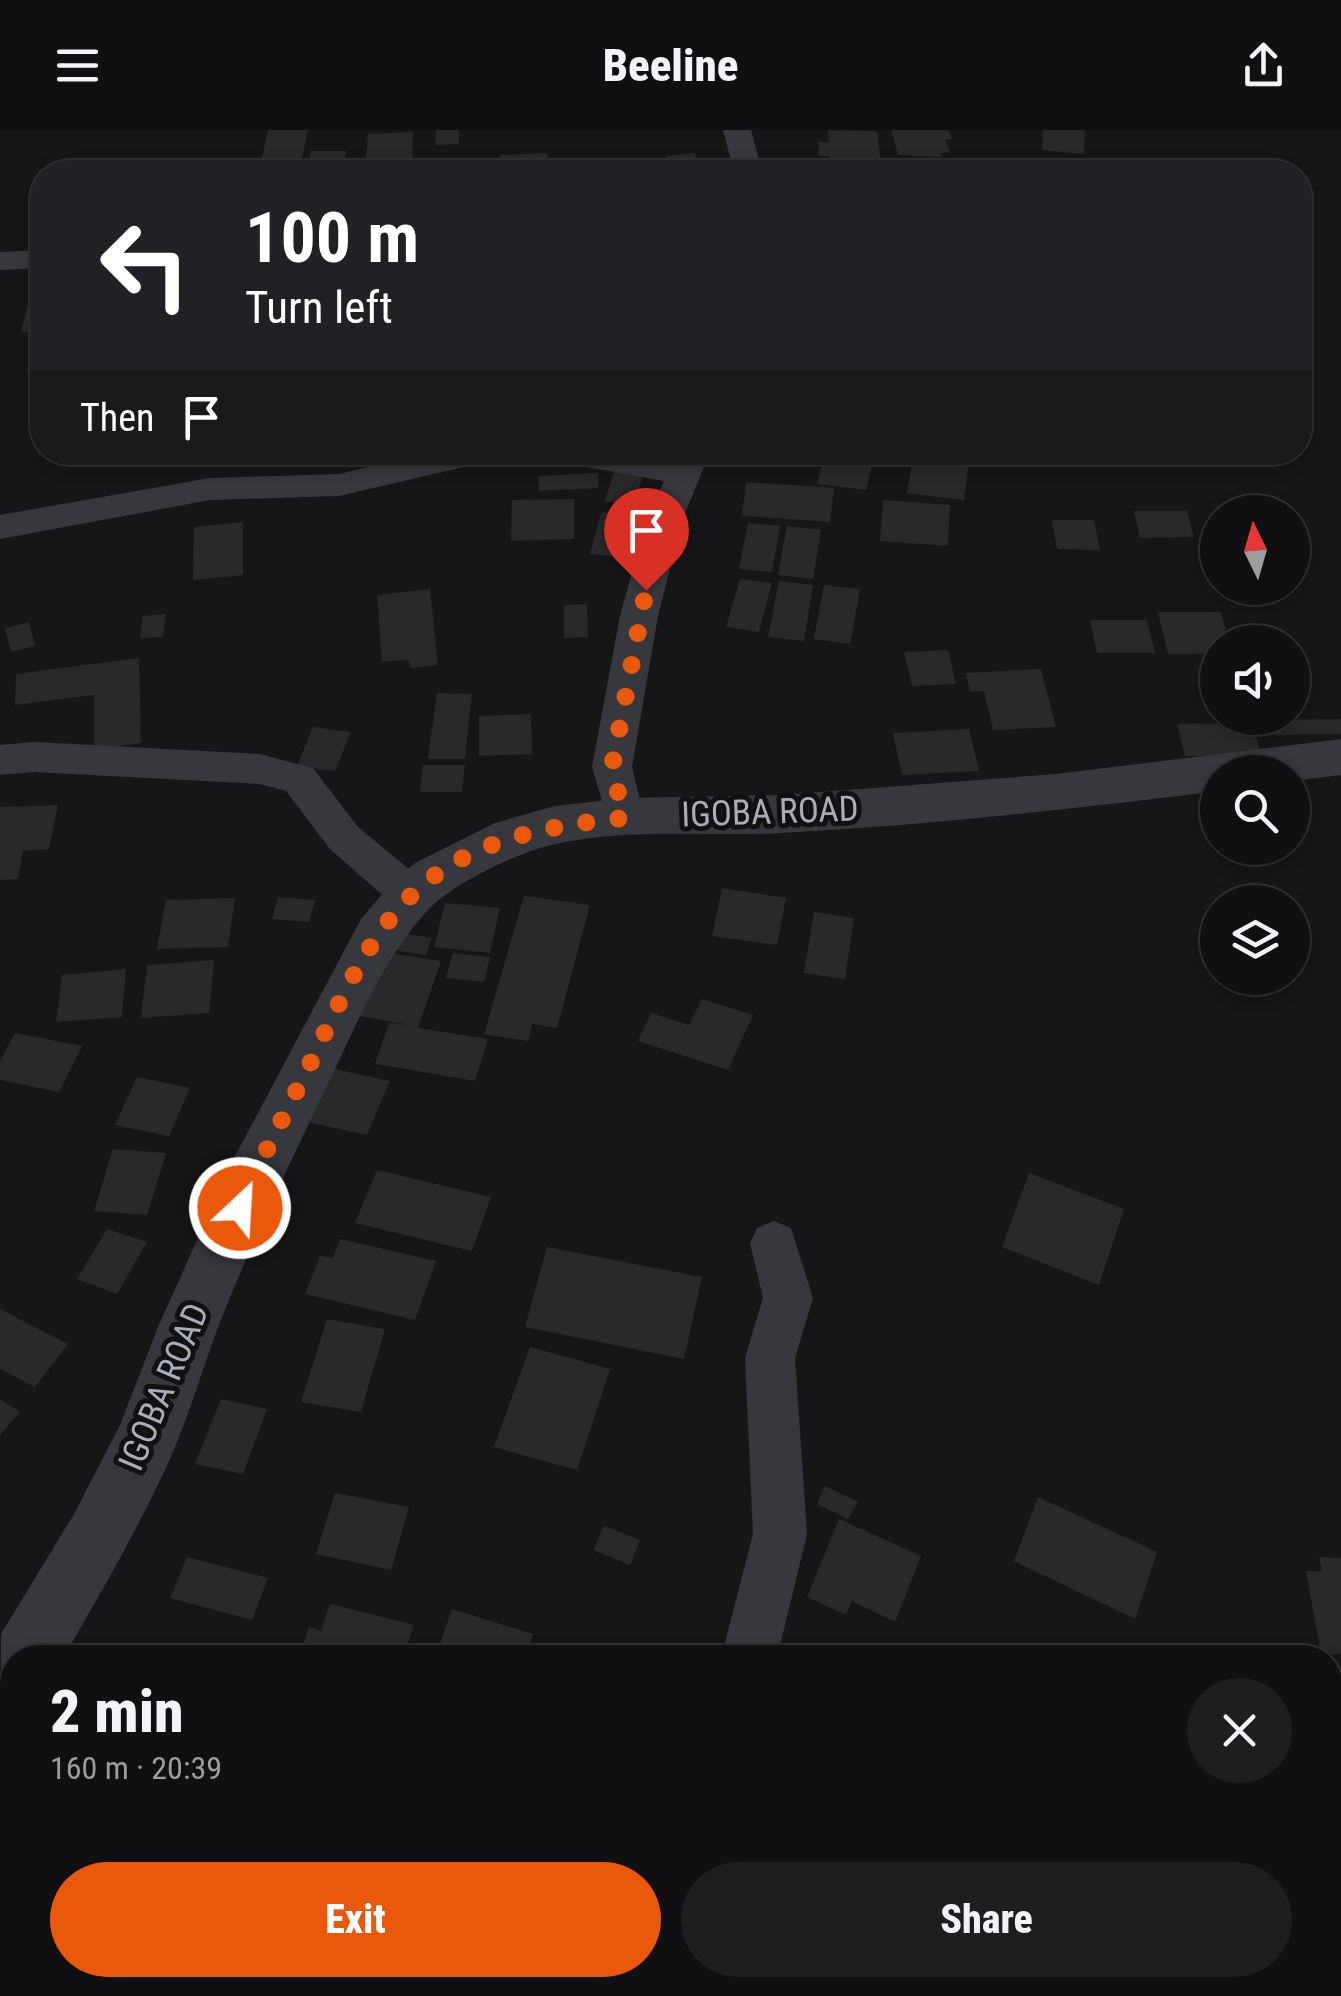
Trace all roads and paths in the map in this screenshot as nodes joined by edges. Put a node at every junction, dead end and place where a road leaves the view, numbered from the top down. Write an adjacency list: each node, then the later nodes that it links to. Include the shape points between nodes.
1 (737, 130): 2 (street)
2 (745, 160)
3 (30, 259): 4 (street)
4 (0, 260)
5 (425, 465): 7 (street, via 338,485 210,489)
6 (687, 465): 10 (street, via 664,521 640,616 612,767)
7 (0, 527)
8 (1341, 757): 10 (street, IGOBA ROAD, via 1036,795)
9 (0, 760): 11 (street, via 259,769 299,779 344,838)
10 (624, 818): 11 (street, IGOBA ROAD, via 512,837 432,877)
11 (411, 895): 13 (street, IGOBA ROAD, via 379,934 343,998 253,1178 146,1440)
12 (774, 1243): 14 (street, via 788,1298 770,1358 780,1534)
13 (33, 1645)
14 (753, 1645)

